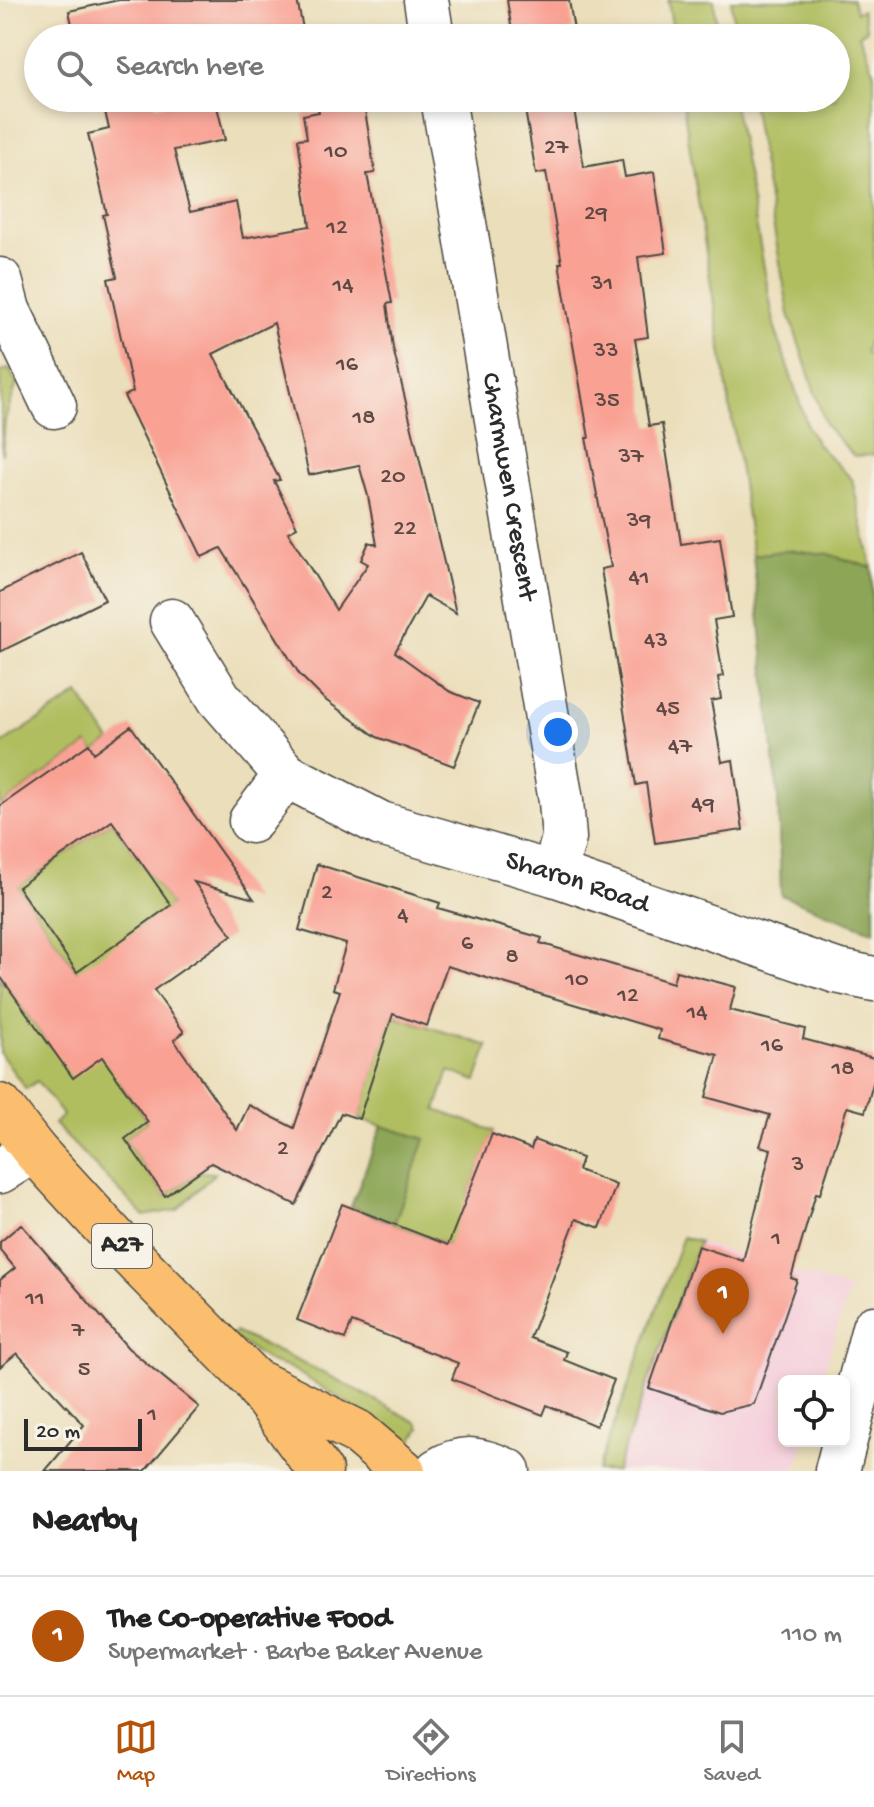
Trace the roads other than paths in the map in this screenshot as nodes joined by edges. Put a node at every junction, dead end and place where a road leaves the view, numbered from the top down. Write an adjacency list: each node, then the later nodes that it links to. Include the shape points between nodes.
1 (426, 0): 2 (street)
2 (430, 24)
3 (445, 112): 9 (street, Charmwen Crescent, via 561,801 564,838)
4 (0, 280): 5 (street, via 8,310)
5 (54, 406)
6 (172, 621): 7 (street, Sharon Road, via 219,698)
7 (286, 775): 8 (street); 9 (street, Sharon Road, via 381,824)
8 (251, 821)
9 (554, 874): 10 (street, Sharon Road, via 836,971)
10 (874, 979)
11 (0, 1106): 12 (main road, A27)
12 (17, 1161): 14 (main road, A27)
13 (874, 1328): 19 (street)
14 (252, 1379): 15 (main road, A27); 16 (main road, A27, via 357,1432)
15 (320, 1471)
16 (403, 1471)
17 (437, 1471): 18 (street, via 460,1459 477,1459)
18 (508, 1471)
19 (837, 1471)

